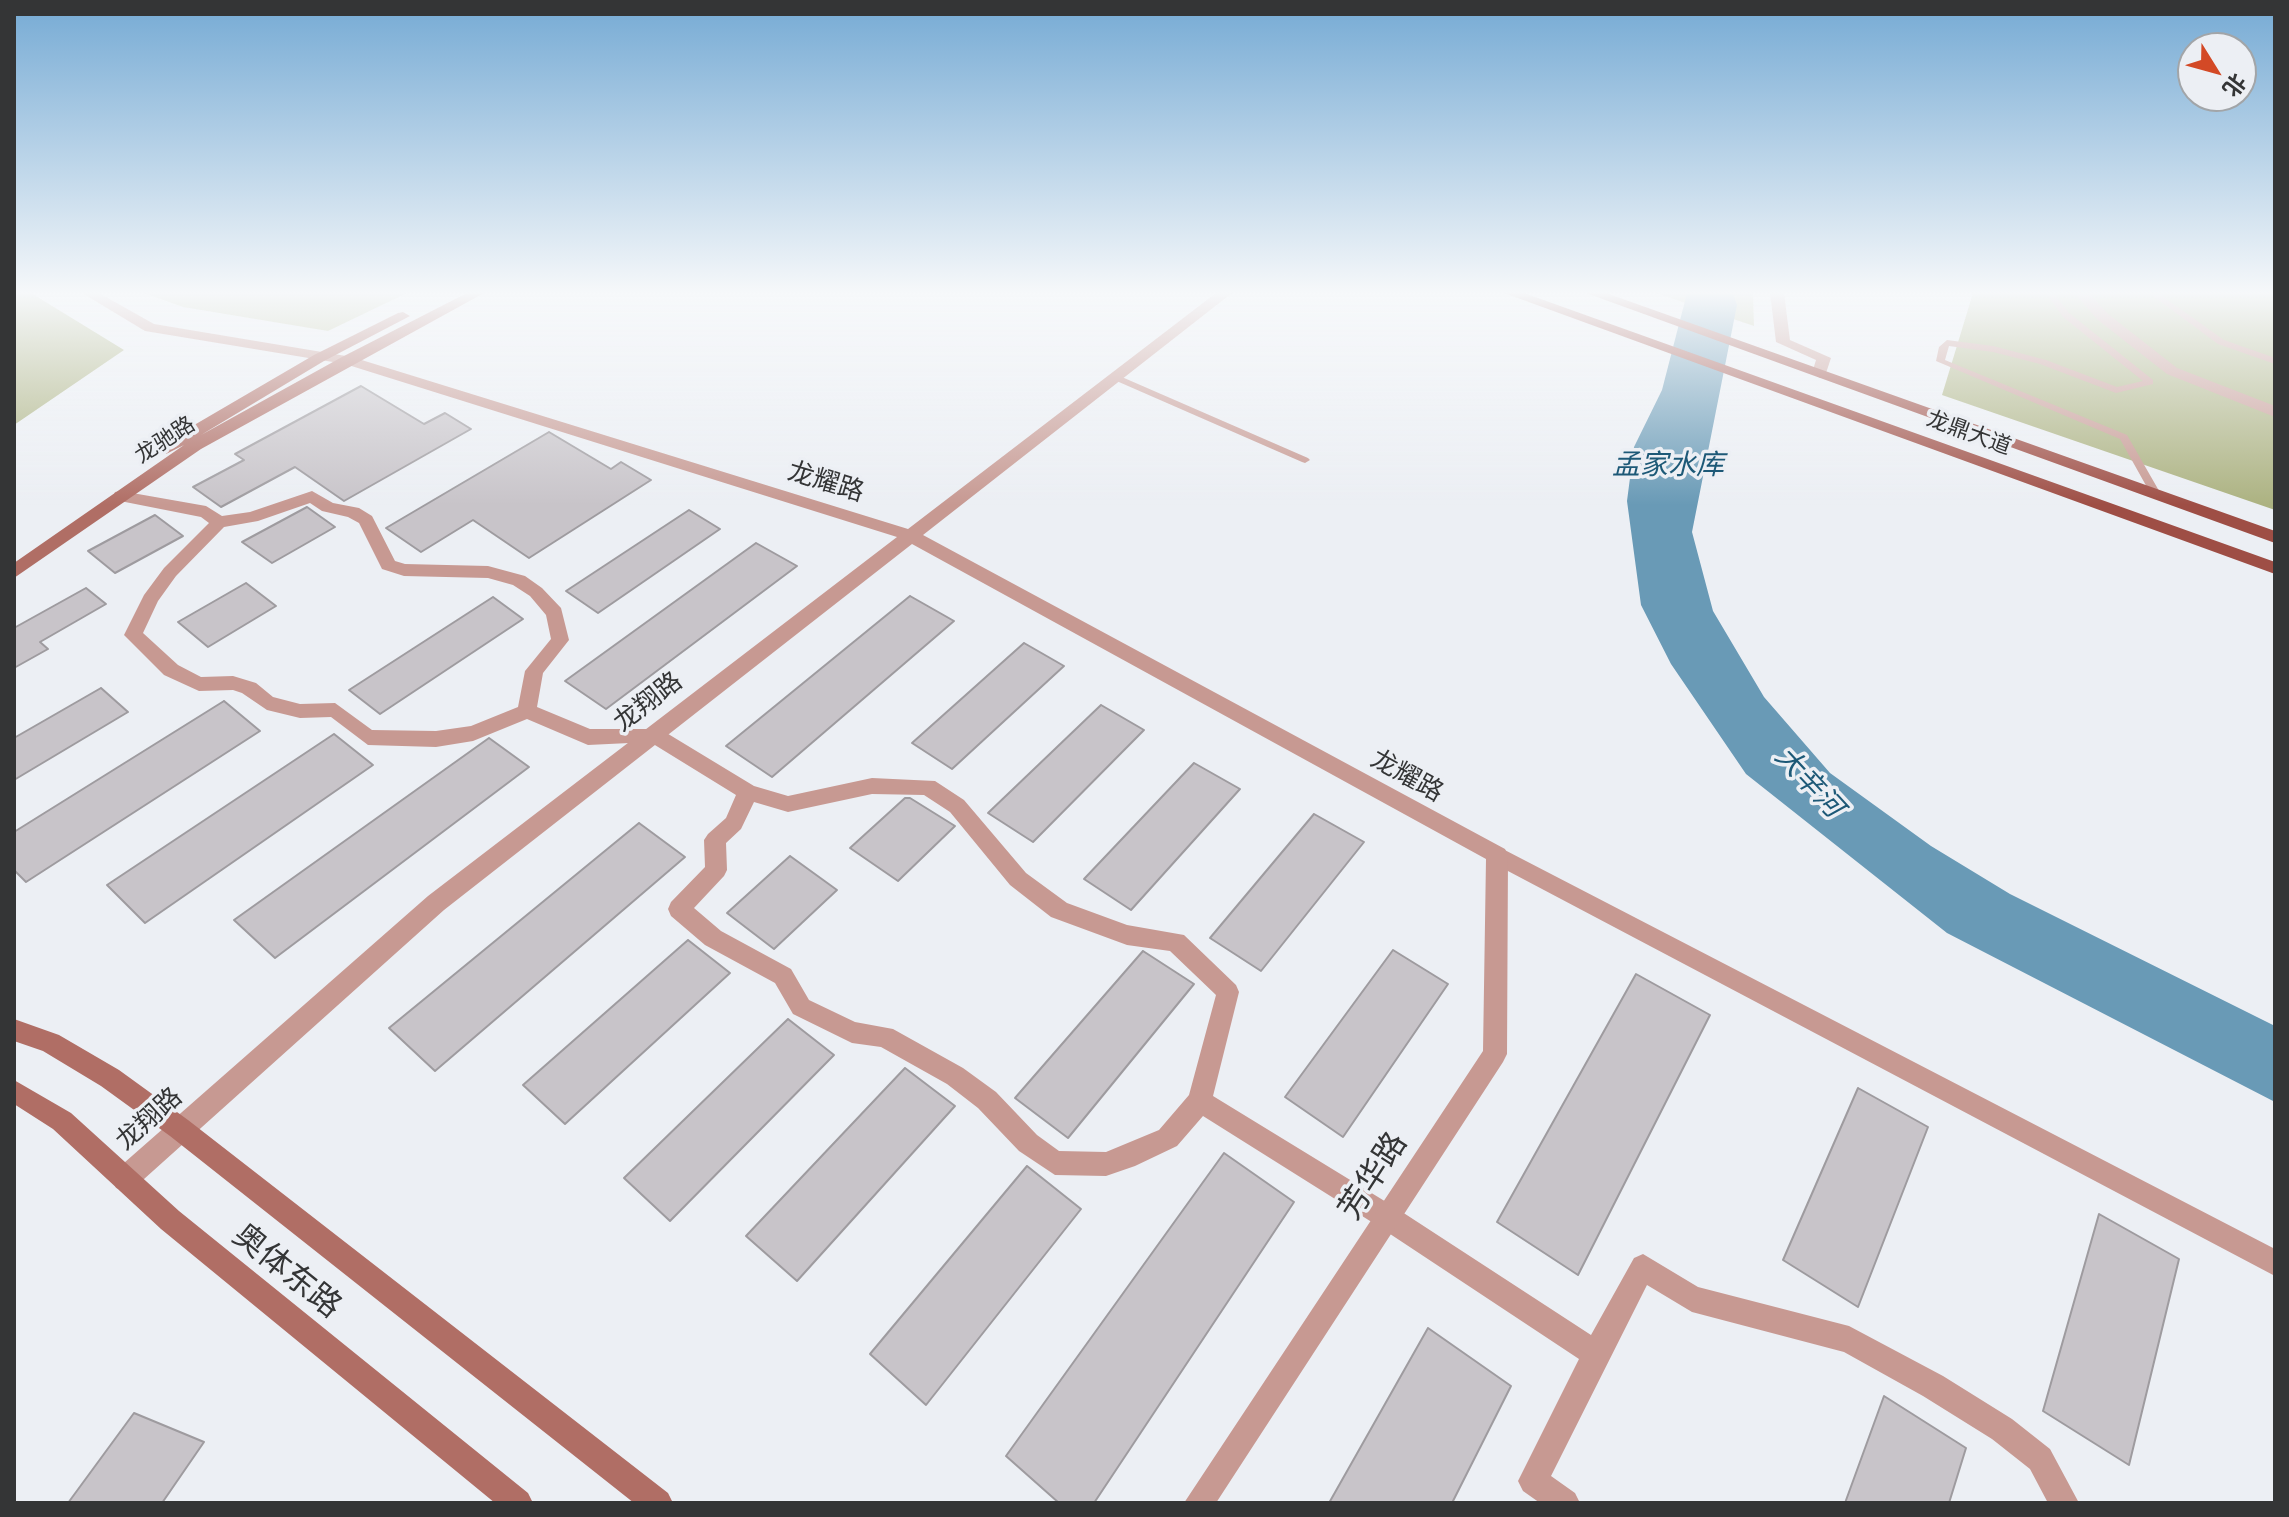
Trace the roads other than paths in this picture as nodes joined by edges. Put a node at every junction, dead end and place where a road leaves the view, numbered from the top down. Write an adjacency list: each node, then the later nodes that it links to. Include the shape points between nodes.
1 (309, 364): 21 (main road, 龙驰路, via 189,432)
2 (340, 364): 16 (main road, 龙驰路, via 195,445)
3 (359, 364): 19 (street, 龙耀路)
4 (1132, 364): 13 (street, 龙翔路)
5 (1708, 364): 22 (main road, 龙鼎大道)
6 (1795, 364): 12 (main road, 龙鼎大道)
7 (1822, 364): 12 (street)
8 (1947, 364): 17 (lane, via 2124,437)
9 (2048, 364): 10 (lane, via 2116,390 2150,382)
10 (2127, 364)
11 (2163, 364): 14 (street)
12 (1820, 373): 17 (main road, 龙鼎大道)
13 (1115, 377): 15 (lane); 19 (street, 龙翔路)
14 (2275, 412)
15 (1305, 460)
16 (121, 496): 18 (street, via 184,506); 23 (main road, 龙驰路)
17 (2157, 496): 20 (main road, 龙鼎大道)
18 (219, 522): 24 (street, via 252,517 312,496 366,520 388,565 488,572 519,580 555,613 560,640 534,671); 24 (street, via 170,572 133,635 171,670 199,684 249,688 267,703 300,711 335,710 368,737 436,739 473,733)
19 (909, 535): 25 (street, 龙翔路); 27 (street, 龙耀路)
20 (2275, 537)
21 (14, 556)
22 (2275, 568)
23 (14, 572)
24 (527, 711): 25 (street, via 588,737)
25 (653, 734): 26 (street); 31 (street, 龙翔路, via 436,903)
26 (748, 792): 30 (street, via 788,804 872,786 928,787 957,806 1018,879 1059,910 1127,935 1176,942 1228,992); 30 (street, via 734,823 715,840 716,870 679,909 713,938 783,976 801,1007 852,1032 885,1037 955,1076 1055,1163 1106,1164 1135,1154 1168,1138)
27 (1497, 855): 33 (street, 芳华路, via 1495,1054); 34 (street, 龙耀路)
28 (14, 1030): 31 (main road, via 75,1057)
29 (14, 1091): 32 (main road, 奥体东路, via 62,1121)
30 (1200, 1101): 33 (street)
31 (179, 1128): 32 (street, 龙翔路); 37 (main road)
32 (125, 1179): 36 (main road, 奥体东路)
33 (1387, 1217): 35 (street); 38 (street, 芳华路)
34 (2275, 1263)
35 (1596, 1354): 39 (street, via 1533,1481); 40 (street, via 1643,1267 1692,1299 1849,1340 1933,1386 2040,1459)
36 (518, 1503)
37 (658, 1503)
38 (1199, 1503)
39 (1565, 1503)
40 (2064, 1503)

